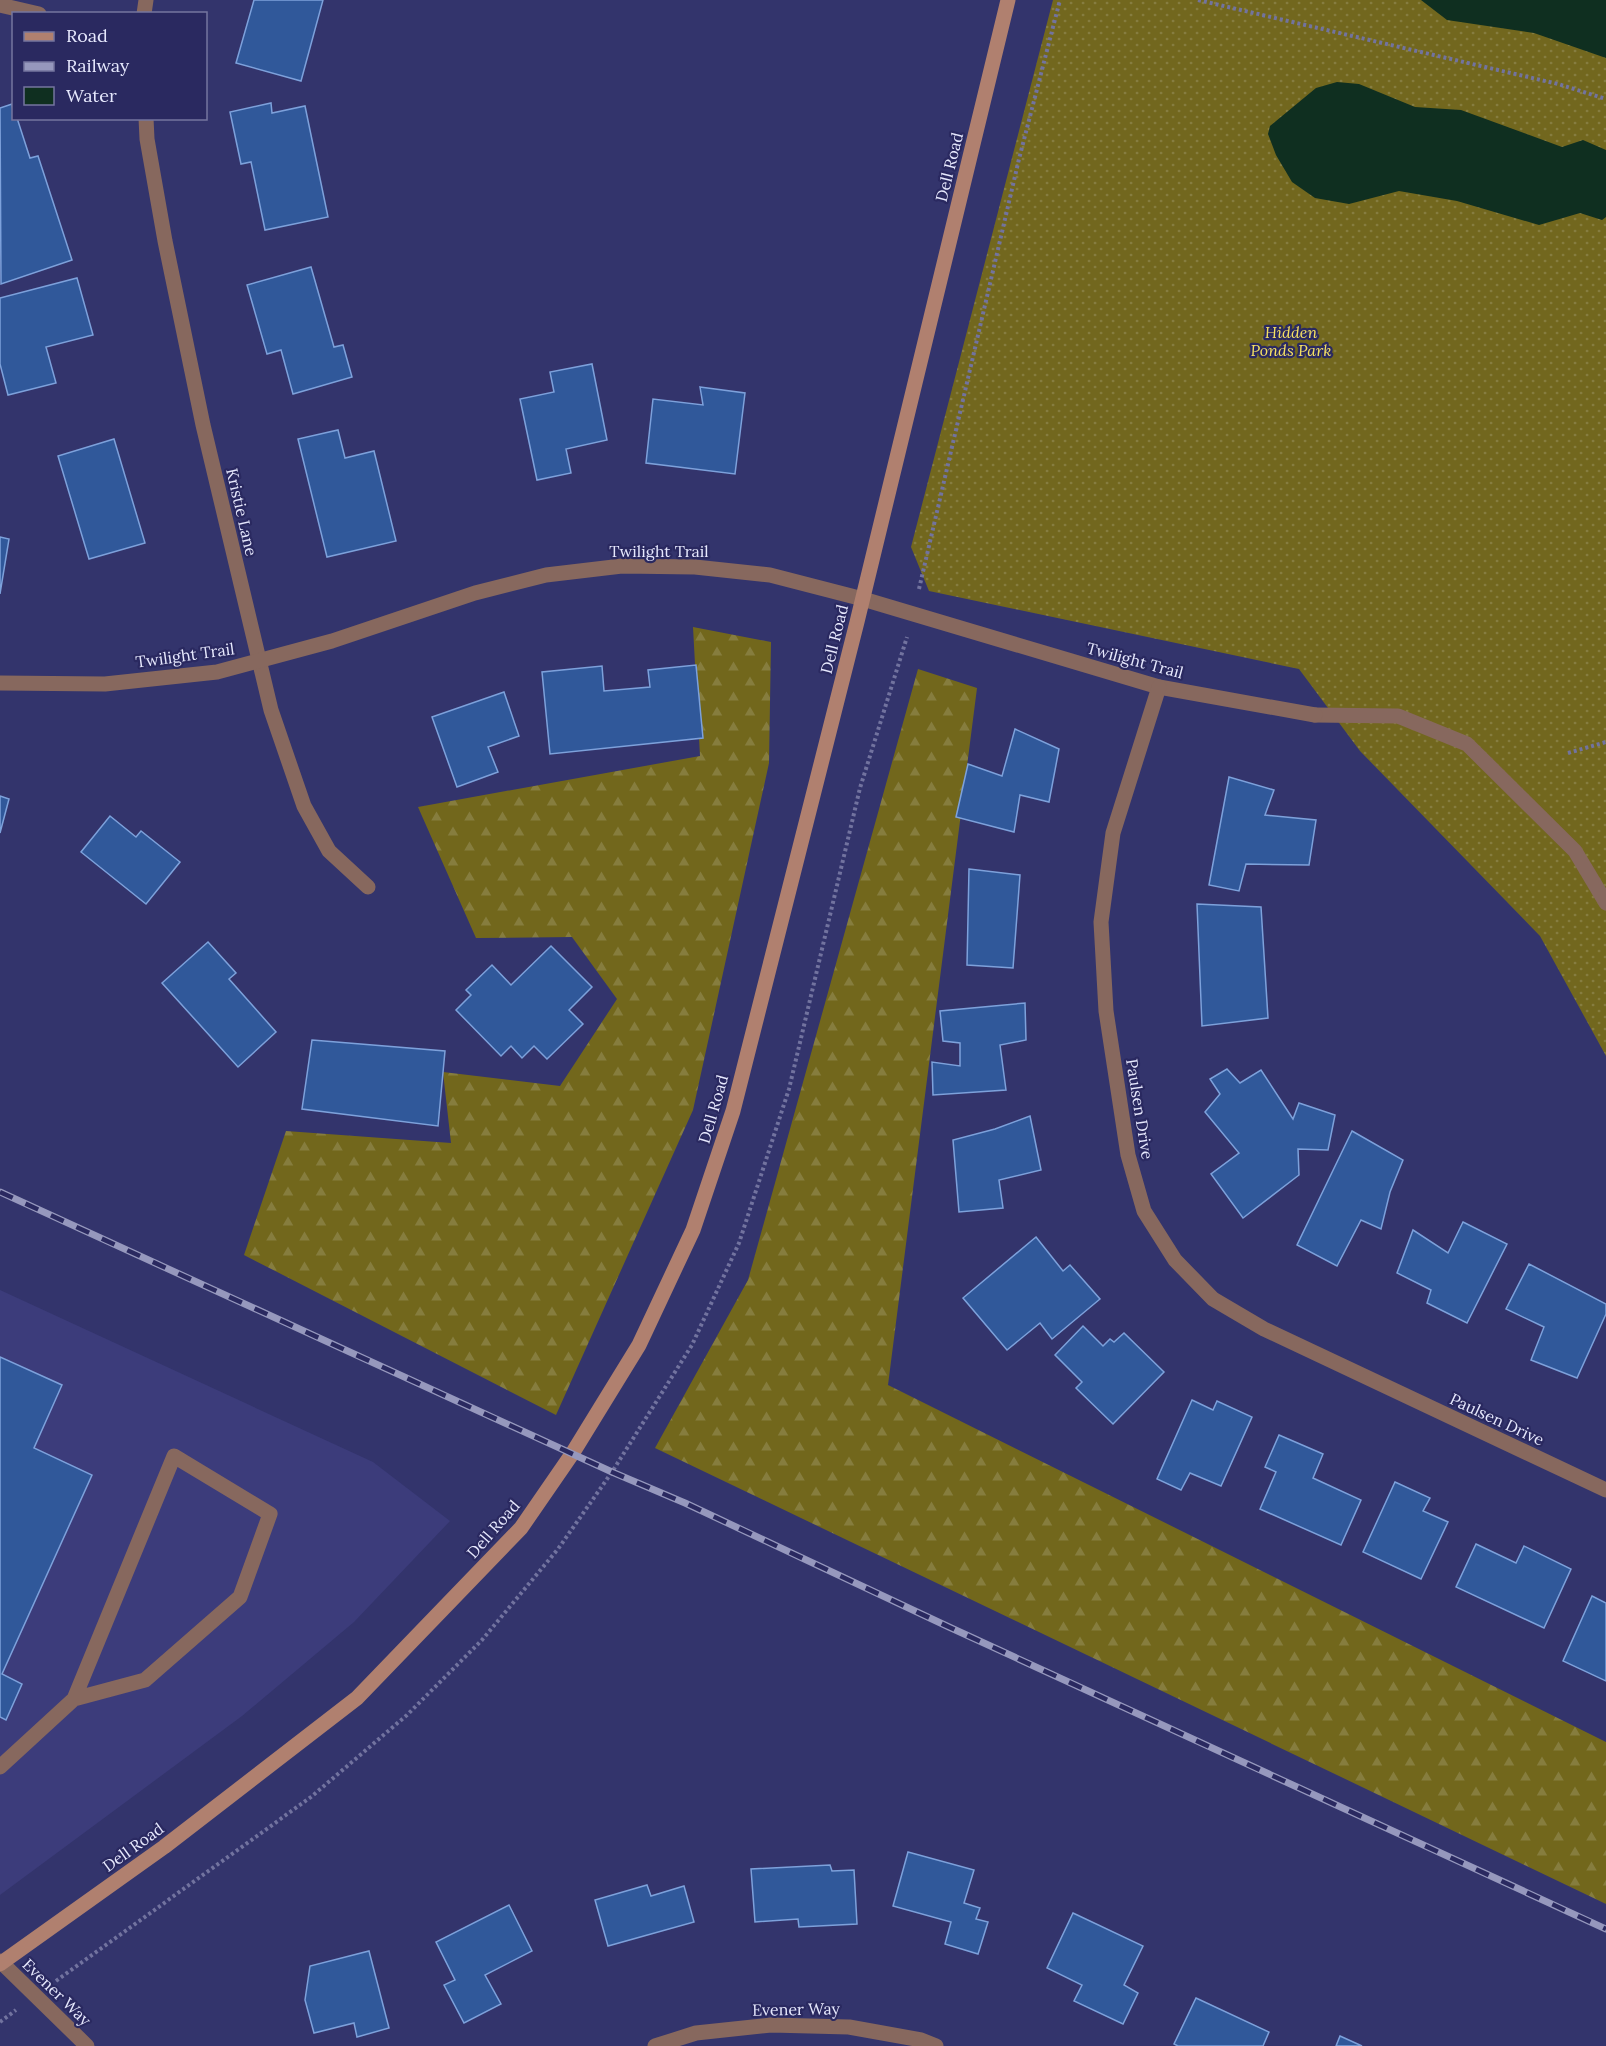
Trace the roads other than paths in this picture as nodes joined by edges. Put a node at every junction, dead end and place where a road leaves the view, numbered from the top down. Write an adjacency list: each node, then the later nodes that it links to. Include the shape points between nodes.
1 (1008, 0): 5 (street, Dell Road)
2 (0, 5): 3 (street)
3 (30, 12)
4 (146, 120): 6 (street, Kristie Lane, via 165,241 201,414)
5 (862, 599): 6 (street, Twilight Trail, via 770,575 695,567 622,566 546,575 475,592); 8 (street, Twilight Trail); 14 (street, Dell Road, via 733,1112 693,1230 639,1344 572,1454 521,1528 357,1698 164,1847)
6 (259, 662): 7 (street, Twilight Trail, via 217,672 105,684); 9 (street, Kristie Lane, via 304,806 329,851)
7 (0, 683)
8 (1159, 687): 10 (street, Twilight Trail, via 1315,715 1398,716 1467,744 1575,852); 11 (street, Paulsen Drive, via 1113,833 1101,922 1106,1011 1128,1155 1144,1210 1175,1260 1213,1299 1264,1329)
9 (368, 886)
10 (1606, 903)
11 (1606, 1490)
12 (74, 1699): 12 (street, via 174,1456 270,1514 240,1597 145,1680); 13 (street)
13 (0, 1767)
14 (0, 1963): 15 (street, Evener Way)
15 (87, 2046)
16 (656, 2046): 17 (street, Evener Way, via 696,2033 771,2025 849,2027)
17 (936, 2046)

